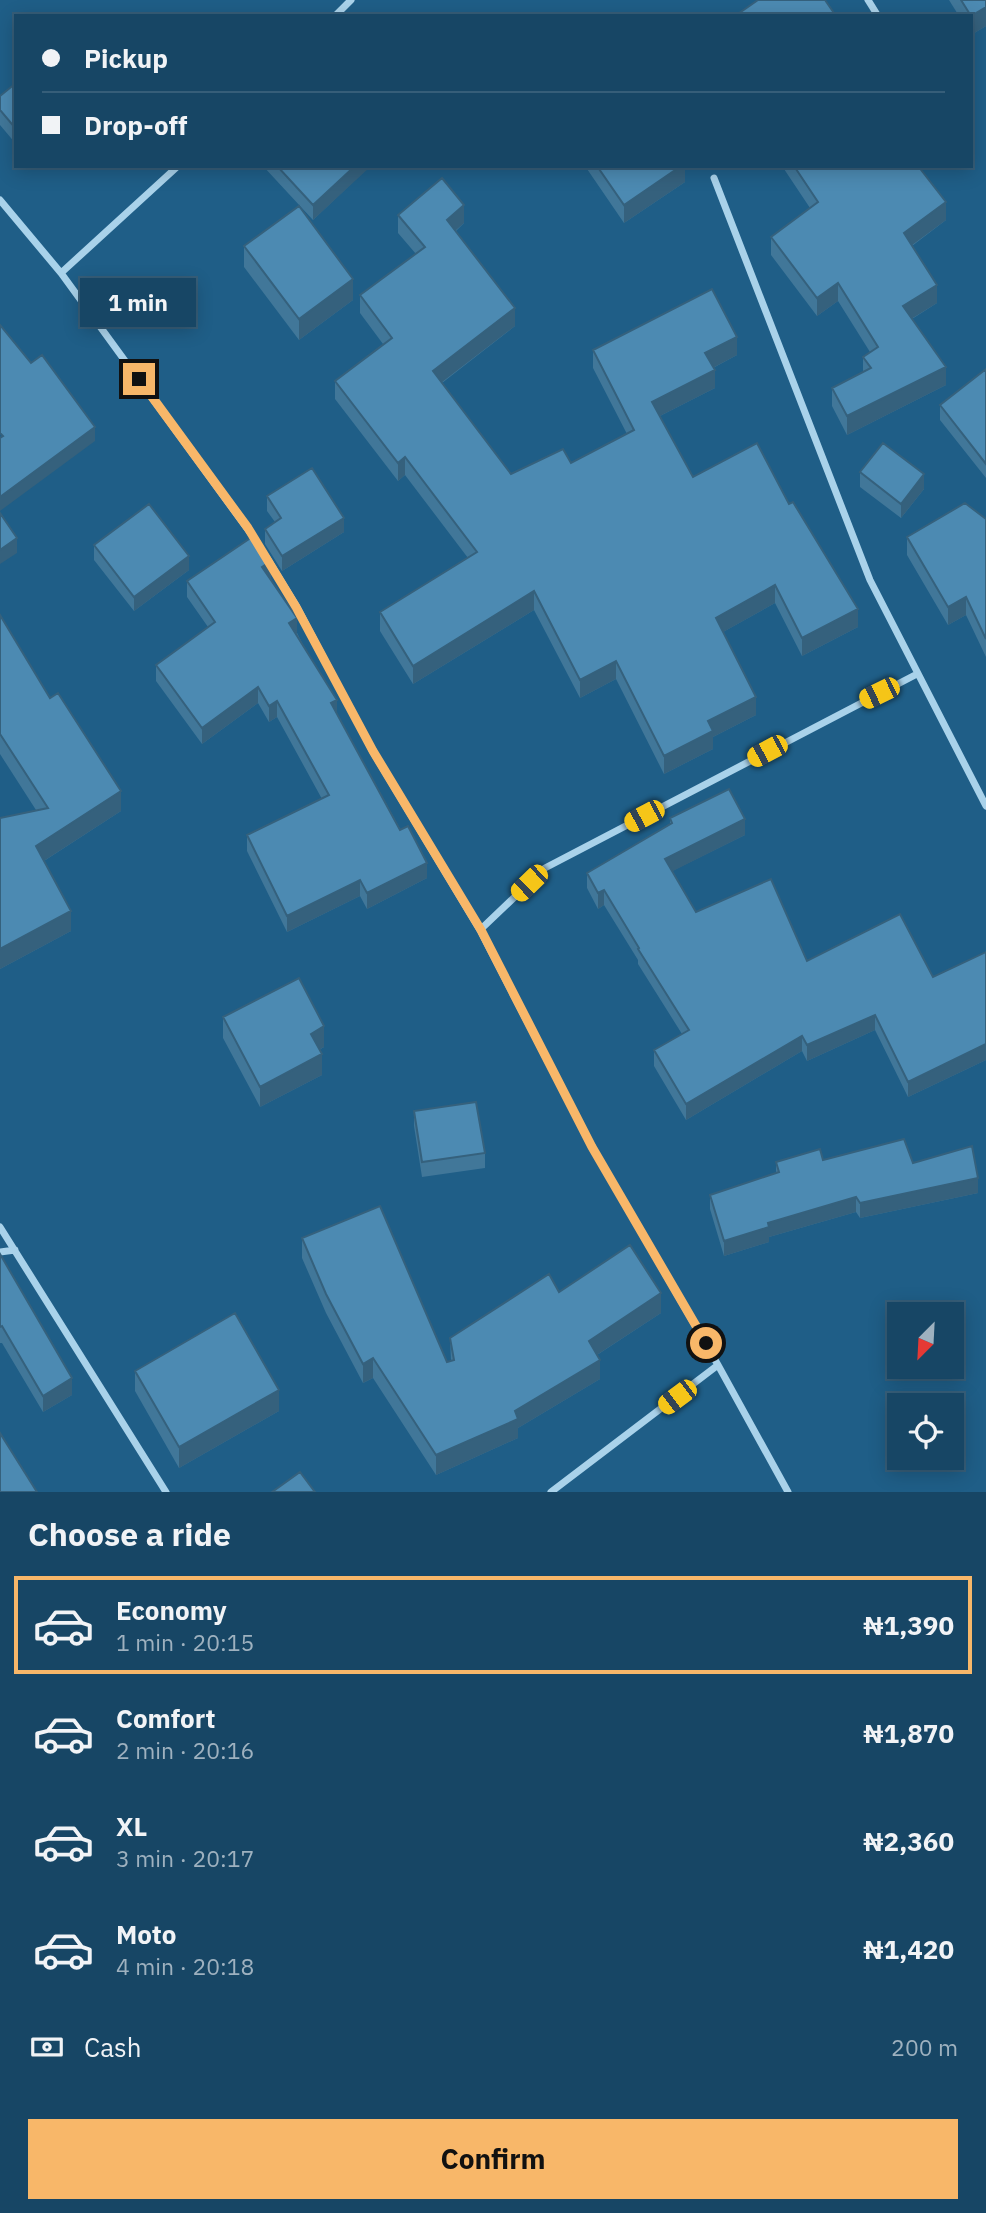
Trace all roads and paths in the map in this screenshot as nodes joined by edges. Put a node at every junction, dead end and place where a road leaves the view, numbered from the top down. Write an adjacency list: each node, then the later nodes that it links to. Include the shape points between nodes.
1 (351, 0): 2 (street)
2 (337, 14)
3 (176, 168): 6 (street)
4 (714, 178): 7 (street, via 870,580)
5 (0, 200): 6 (street)
6 (61, 273): 9 (street, via 248,528 373,751)
7 (917, 674): 8 (street); 9 (street, via 545,867)
8 (986, 806)
9 (481, 930): 13 (street, via 592,1147)
10 (0, 1227): 11 (street)
11 (15, 1250): 12 (street); 14 (street)
12 (0, 1252)
13 (718, 1365): 15 (street); 16 (street)
14 (166, 1492)
15 (551, 1492)
16 (788, 1492)

